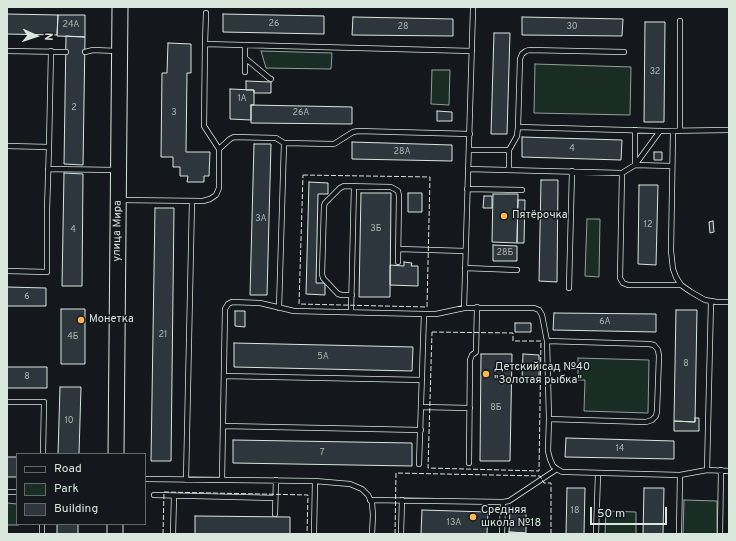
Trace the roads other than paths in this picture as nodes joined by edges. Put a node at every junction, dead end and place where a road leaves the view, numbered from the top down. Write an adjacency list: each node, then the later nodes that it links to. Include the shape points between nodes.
1 (120, 7): 9 (main road, улица Мира)
2 (473, 9): 10 (lane)
3 (206, 13): 5 (lane)
4 (680, 21): 22 (lane)
5 (205, 44): 6 (lane); 27 (lane, via 204,126)
6 (245, 45): 10 (lane); 14 (lane)
7 (7, 51): 8 (lane)
8 (51, 51): 11 (lane); 26 (lane)
9 (120, 51): 12 (lane); 34 (main road, улица Мира)
10 (472, 51): 23 (lane)
11 (66, 52)
12 (85, 52)
13 (624, 52): 17 (lane, via 529,50 522,54)
14 (245, 58): 15 (lane); 16 (lane)
15 (245, 72)
16 (271, 79)
17 (518, 127): 18 (lane); 29 (lane, via 518,136)
18 (635, 130): 20 (lane); 30 (lane)
19 (729, 130): 22 (lane)
20 (660, 131): 21 (lane); 30 (lane)
21 (673, 131): 22 (lane); 31 (lane)
22 (680, 131)
23 (470, 134): 24 (lane, via 358,131 334,144); 28 (lane)
24 (284, 143): 27 (lane, via 276,138 234,137); 55 (lane)
25 (7, 146): 26 (lane)
26 (49, 147): 32 (lane)
27 (219, 149): 42 (lane, via 219,188 216,195 210,200)
28 (469, 150): 29 (lane); 33 (lane)
29 (509, 150): 35 (lane)
30 (635, 165): 31 (lane); 37 (lane)
31 (672, 166): 49 (lane, via 671,251 673,268)
32 (48, 169): 34 (lane); 48 (lane, via 47,272)
33 (468, 169): 35 (lane); 39 (lane)
34 (119, 170): 41 (main road, улица Мира)
35 (508, 170): 36 (lane)
36 (572, 171): 37 (lane); 50 (lane)
37 (622, 173): 49 (lane, via 620,278 623,283 628,284)
38 (354, 186): 43 (lane, via 391,187 398,191); 51 (lane); 51 (lane, via 340,188 325,203 322,274 338,294)
39 (468, 189): 40 (lane); 44 (lane)
40 (522, 190)
41 (119, 200): 42 (lane); 69 (main road, улица Мира)
42 (192, 201): 79 (lane)
43 (398, 249): 44 (lane); 45 (lane)
44 (465, 251): 46 (lane)
45 (398, 262)
46 (465, 268): 47 (lane); 56 (lane)
47 (517, 270)
48 (7, 271)
49 (681, 285): 52 (lane, via 699,297)
50 (569, 288)
51 (352, 295): 57 (lane)
52 (711, 301): 53 (lane); 73 (lane)
53 (729, 302)
54 (477, 307): 56 (lane); 59 (lane, via 539,310); 64 (lane, via 476,352 470,360)
55 (279, 308): 57 (lane, via 294,311); 60 (lane, via 253,302 228,304 225,308)
56 (464, 308): 58 (lane)
57 (351, 312): 58 (lane)
58 (424, 314): 61 (lane)
59 (547, 341): 65 (lane); 65 (lane, via 649,344 654,345 659,356 657,411 652,420 646,422)
60 (224, 376): 61 (lane); 66 (lane)
61 (422, 380): 63 (lane)
62 (7, 402): 68 (lane, via 44,402)
63 (421, 407): 64 (lane); 67 (lane)
64 (470, 408): 71 (lane)
65 (549, 419): 72 (lane, via 548,451)
66 (223, 426): 67 (lane); 80 (lane)
67 (420, 430): 70 (lane)
68 (43, 453)
69 (116, 453)
70 (419, 464)
71 (469, 464)
72 (557, 470): 76 (lane); 88 (lane, via 509,501)
73 (707, 470): 74 (lane); 77 (lane)
74 (721, 470): 75 (lane); 97 (lane)
75 (729, 470)
76 (598, 474): 77 (lane); 95 (lane)
77 (680, 476): 96 (lane)
78 (146, 479): 79 (lane)
79 (186, 480): 80 (lane)
80 (222, 480): 81 (lane)
81 (276, 480): 82 (lane); 85 (lane)
82 (315, 481): 86 (lane, via 350,484 362,489); 91 (lane)
83 (154, 495): 84 (lane)
84 (174, 496): 85 (lane); 90 (lane)
85 (275, 498): 89 (lane)
86 (370, 500): 87 (lane); 92 (lane, via 373,515)
87 (402, 500): 88 (lane); 93 (lane)
88 (503, 502): 94 (lane)
89 (275, 514)
90 (173, 534)
91 (314, 534)
92 (372, 534)
93 (401, 534)
94 (502, 534)
95 (596, 534)
96 (679, 534)
97 (720, 534)

